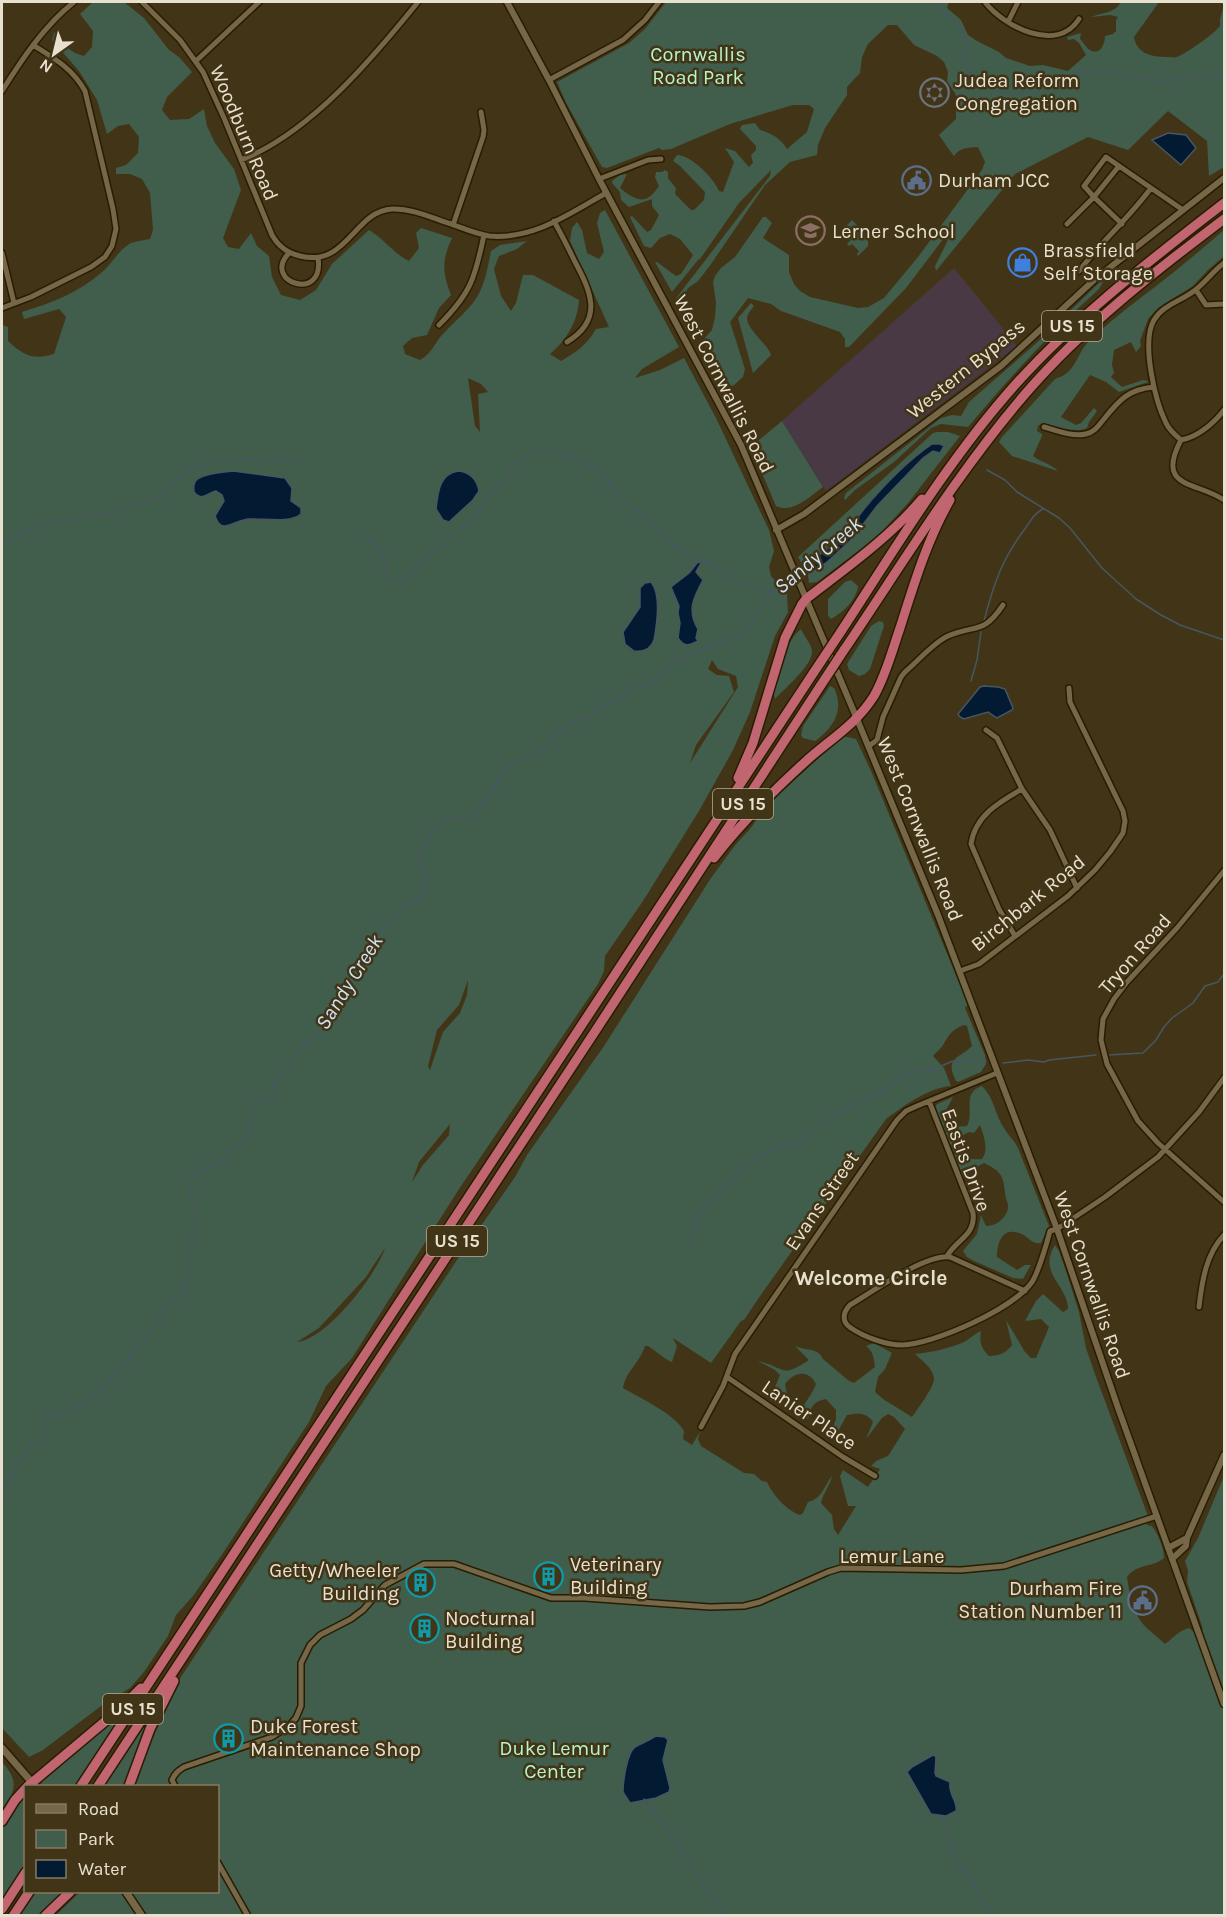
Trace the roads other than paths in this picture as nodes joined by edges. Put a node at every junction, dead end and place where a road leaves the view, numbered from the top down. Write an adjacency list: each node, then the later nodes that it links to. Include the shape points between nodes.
1 (74, 2): 11 (street)
2 (142, 2): 12 (street, Woodburn Road)
3 (259, 2): 12 (street)
4 (418, 2): 17 (street, via 370,58 311,117 276,144)
5 (507, 2): 13 (street, West Cornwallis Road)
6 (658, 2): 13 (street, via 622,40)
7 (985, 2): 10 (street)
8 (1018, 2): 10 (street)
9 (1079, 19): 10 (street, via 1069,30 1052,35 1032,33)
10 (1008, 22)
11 (33, 45): 14 (street); 38 (street, via 64,64 84,92 116,229 112,246 96,265)
12 (196, 61): 17 (street, Woodburn Road, via 212,88)
13 (549, 80): 20 (street, West Cornwallis Road)
14 (2, 91)
15 (481, 112): 30 (street, via 483,137)
16 (662, 159): 20 (street, via 648,160)
17 (241, 160): 33 (street, Woodburn Road, via 272,235)
18 (1119, 166): 21 (street); 23 (street); 23 (street, via 1106,157 1083,186)
19 (1224, 178): 25 (street, Western Bypass)
20 (599, 179): 22 (street, West Cornwallis Road)
21 (1151, 188): 25 (street); 29 (street)
22 (606, 193): 27 (street); 50 (street, West Cornwallis Road, via 741,446)
23 (1094, 197): 28 (street); 29 (street)
24 (1224, 203): 47 (highway, US 15, via 1126,279 1064,334 1015,386)
25 (1183, 210): 50 (street, Western Bypass, via 1094,280 1001,366 804,514)
26 (1224, 219): 48 (highway, US 15, via 1078,339 1025,394)
27 (554, 221): 31 (street, via 523,235); 42 (street, via 588,286 591,301 586,324)
28 (1066, 224)
29 (1122, 224): 36 (street)
30 (453, 225): 31 (street); 34 (street, via 414,212 388,210 368,220 336,251)
31 (484, 235): 41 (street, via 468,292)
32 (2, 253): 38 (street)
33 (289, 253): 34 (street); 34 (street, via 282,264 283,272 299,285 315,278)
34 (318, 258)
35 (1224, 263): 37 (street)
36 (1079, 271)
37 (1196, 290): 39 (street, via 1206,305); 43 (street, via 1179,298 1153,322 1148,342)
38 (14, 303): 40 (street)
39 (1224, 304)
40 (2, 308)
41 (439, 325)
42 (567, 342)
43 (1154, 387): 45 (street, via 1128,393 1095,430 1086,434); 46 (street, via 1166,424)
44 (1224, 410): 46 (street, via 1205,428)
45 (1044, 427)
46 (1181, 440): 49 (street, via 1172,459 1177,477)
47 (957, 458): 51 (highway, via 906,518); 58 (highway, US 15, bridge)
48 (957, 480): 54 (highway, via 921,563 884,675); 61 (highway, US 15, bridge)
49 (1224, 500)
50 (776, 530): 51 (street, West Cornwallis Road)
51 (806, 599): 54 (street, West Cornwallis Road); 58 (highway, via 784,638 753,743)
52 (1003, 605): 56 (street, via 987,625 947,636 905,672 883,717 877,740)
53 (1069, 688): 60 (street, Birchbark Road, via 1070,702 1118,797 1125,821 1119,841)
54 (857, 719): 56 (street, West Cornwallis Road); 61 (highway, via 753,812)
55 (986, 730): 57 (street, via 997,738)
56 (868, 746): 63 (street, West Cornwallis Road)
57 (1022, 789): 60 (street, via 1050,830); 62 (street, via 990,809 971,844)
58 (732, 797): 82 (highway, US 15)
59 (1224, 872): 67 (street, Tryon Road, via 1126,982 1103,1019 1102,1047 1107,1064 1138,1121)
60 (1077, 888): 62 (street, Birchbark Road)
61 (666, 922): 83 (highway, US 15)
62 (1015, 936): 63 (street, Birchbark Road, via 979,963)
63 (960, 971): 64 (street, West Cornwallis Road)
64 (997, 1073): 66 (street, Evans Street); 69 (street, West Cornwallis Road)
65 (1224, 1078): 67 (street)
66 (929, 1101): 71 (street, Eastis Drive, via 973,1213 970,1232); 74 (street, Evans Street, via 906,1111 894,1125 735,1354)
67 (1165, 1149): 68 (street, Tryon Road); 69 (street, via 1146,1167)
68 (1224, 1202)
69 (1057, 1229): 72 (street, via 1050,1231 1034,1278); 78 (street, West Cornwallis Road)
70 (1224, 1235): 73 (street, via 1207,1264)
71 (947, 1256): 72 (street); 72 (street, via 915,1267 850,1305 844,1321 863,1335 890,1344 925,1342 969,1324)
72 (1025, 1291)
73 (1199, 1306)
74 (727, 1377): 75 (street, Evans Street); 77 (street, Lanier Place)
75 (701, 1427)
76 (1224, 1455): 79 (street)
77 (875, 1476)
78 (1157, 1516): 80 (street, West Cornwallis Road); 91 (street, Lemur Lane, via 1004,1566 961,1570 841,1568 744,1606 551,1598 454,1564 424,1564 385,1585 363,1610 313,1641 301,1664 302,1706 289,1726 272,1737 184,1767 173,1777)
79 (1187, 1538): 80 (street); 81 (street, via 1186,1546)
80 (1168, 1548): 81 (street, West Cornwallis Road)
81 (1172, 1559): 84 (street, West Cornwallis Road)
82 (184, 1631): 87 (highway, via 140,1689); 88 (highway, US 15)
83 (180, 1662): 89 (highway, US 15); 90 (highway)
84 (1224, 1704)
85 (2, 1748): 86 (main road)
86 (29, 1785)
87 (31, 1785)
88 (82, 1785)
89 (99, 1785)
90 (129, 1785)
91 (174, 1785)
92 (24, 1792): 93 (highway)
93 (2, 1821)
94 (219, 1865): 103 (street)
95 (24, 1875): 99 (highway)
96 (28, 1893): 100 (highway)
97 (69, 1893): 101 (highway)
98 (127, 1893): 102 (main road)
99 (2, 1909)
100 (13, 1916)
101 (45, 1916)
102 (142, 1916)
103 (248, 1916)

